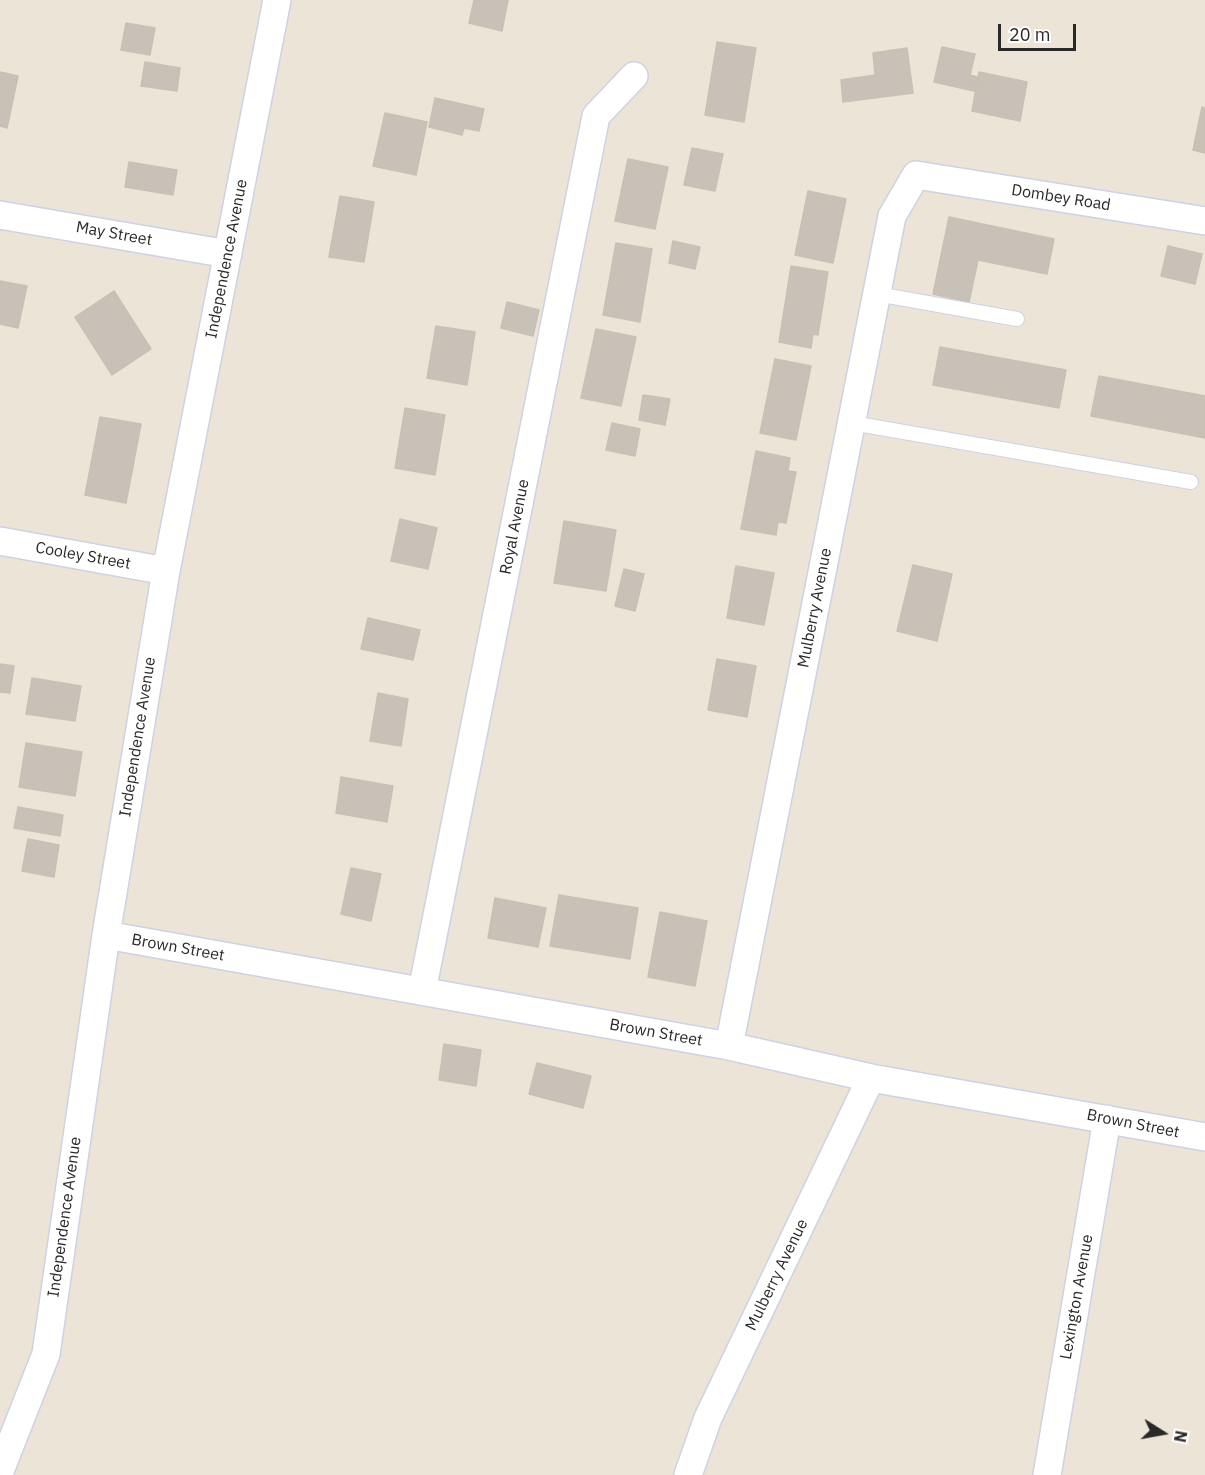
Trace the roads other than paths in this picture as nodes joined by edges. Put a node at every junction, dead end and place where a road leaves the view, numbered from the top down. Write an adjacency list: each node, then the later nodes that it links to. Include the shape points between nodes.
1 (277, 0): 6 (street, Independence Avenue)
2 (634, 76): 14 (street, Royal Avenue, via 596,116)
3 (916, 175): 5 (street, Dombey Road); 7 (street, Mulberry Avenue, via 892,216)
4 (0, 214): 6 (street, May Street)
5 (1205, 221)
6 (228, 254): 12 (street, Independence Avenue)
7 (877, 294): 8 (lane); 9 (street, Mulberry Avenue)
8 (1017, 319)
9 (852, 423): 10 (lane); 15 (street, Mulberry Avenue)
10 (1191, 483)
11 (0, 541): 12 (street, Cooley Street)
12 (166, 571): 13 (street, Independence Avenue)
13 (106, 935): 14 (street, Brown Street); 19 (street, Independence Avenue, via 46,1354)
14 (422, 991): 15 (street, Brown Street)
15 (729, 1046): 16 (street, Brown Street)
16 (871, 1078): 17 (street, Brown Street); 20 (street, Mulberry Avenue, via 708,1418)
17 (1107, 1119): 18 (street, Brown Street); 21 (street, Lexington Avenue)
18 (1205, 1137)
19 (0, 1471)
20 (688, 1475)
21 (1047, 1475)

